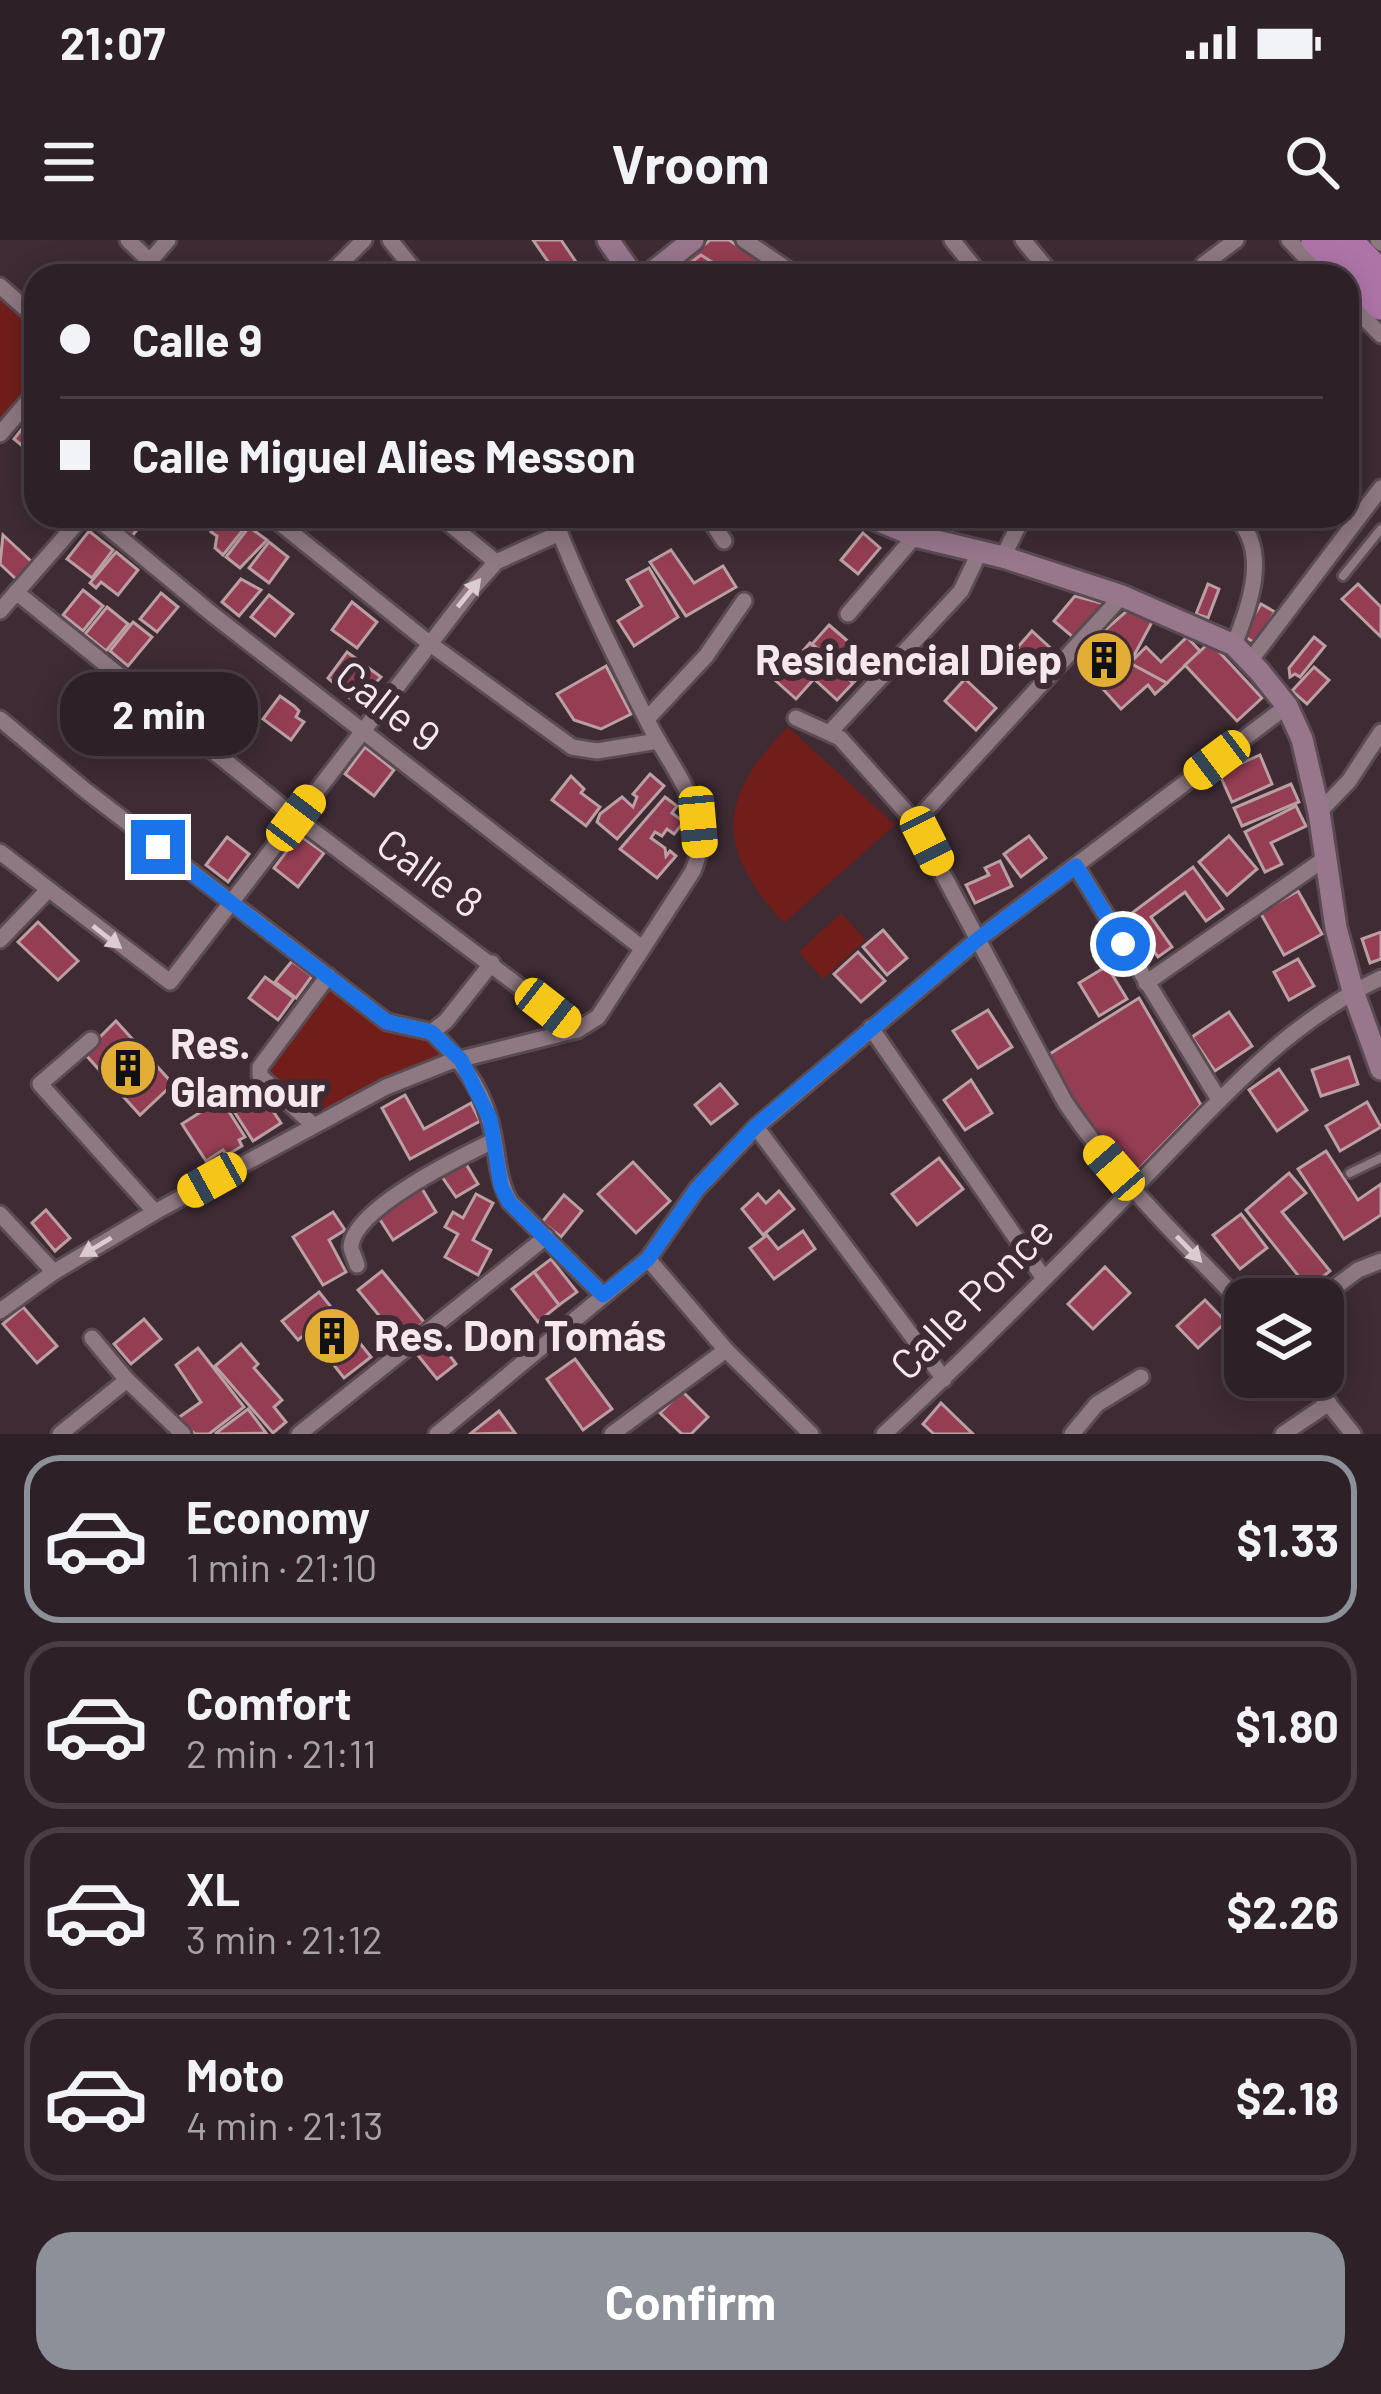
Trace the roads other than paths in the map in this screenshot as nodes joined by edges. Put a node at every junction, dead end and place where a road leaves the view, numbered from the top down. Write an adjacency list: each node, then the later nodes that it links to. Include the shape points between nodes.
1 (128, 240): 13 (street)
2 (168, 240): 13 (street)
3 (364, 240): 16 (street)
4 (390, 240): 17 (street)
5 (692, 240): 18 (main road)
6 (744, 240): 19 (street)
7 (952, 240): 20 (street)
8 (1023, 240): 21 (street)
9 (1236, 240): 22 (street)
10 (1289, 240): 23 (street)
11 (1315, 240): 24 (highway)
12 (1348, 240): 25 (highway)
13 (151, 260): 14 (street); 15 (street)
14 (148, 264)
15 (154, 264)
16 (340, 264)
17 (409, 264)
18 (663, 264)
19 (779, 264)
20 (971, 264)
21 (1043, 264)
22 (1204, 264)
23 (1312, 264)
24 (1339, 264)
25 (1381, 274)
26 (1359, 284): 28 (highway)
27 (0, 286): 29 (street)
28 (1381, 306)
29 (24, 307)
30 (1359, 312): 31 (street)
31 (1381, 335)
32 (24, 406): 33 (street)
33 (0, 434)
34 (1381, 488): 35 (street)
35 (1359, 514)
36 (72, 528): 53 (street)
37 (109, 528): 64 (street, Calle 9)
38 (287, 528): 58 (street)
39 (455, 528): 51 (street)
40 (558, 528): 48 (street)
41 (716, 528): 49 (street)
42 (903, 528): 57 (street)
43 (907, 528): 50 (main road)
44 (1013, 528): 50 (street)
45 (1243, 528): 59 (street, via 1256,574)
46 (1347, 528): 59 (street)
47 (1381, 529): 52 (lane)
48 (560, 533): 51 (street); 63 (street)
49 (724, 541)
50 (991, 554): 54 (main road); 65 (street)
51 (496, 562): 58 (street, one-way to 51)
52 (1343, 576)
53 (16, 592): 56 (street); 69 (street, Calle 8)
54 (1122, 596): 59 (main road); 70 (street)
55 (744, 601): 63 (street)
56 (0, 611)
57 (848, 614)
58 (429, 643): 64 (street); 67 (street, via 572,747)
59 (1242, 653): 60 (main road)
60 (1288, 706): 68 (main road); 73 (street)
61 (796, 718): 65 (street)
62 (0, 719): 75 (street)
63 (647, 719): 67 (street)
64 (362, 731): 69 (street); 78 (street, Calle 9)
65 (831, 731): 70 (street)
66 (1381, 731): 68 (street)
67 (658, 741): 78 (street, via 687,787 701,848)
68 (1319, 812): 72 (main road)
69 (296, 818): 75 (street); 79 (street, Calle 8)
70 (915, 822): 77 (street)
71 (0, 852): 74 (street)
72 (1324, 860): 82 (street); 83 (main road)
73 (1076, 866): 77 (street); 82 (street)
74 (48, 890): 75 (street, one-way to 75, via 166,983); 76 (street)
75 (232, 903): 80 (street)
76 (0, 940)
77 (977, 940): 84 (street); 96 (street, via 1064,1102)
78 (642, 948): 85 (street, via 598,1017)
79 (492, 963): 85 (street, Calle 8); 86 (street)
80 (328, 976): 86 (street, via 387,1022); 91 (street, via 260,1066 269,1087)
81 (1381, 978): 83 (street, Calle Ponce)
82 (1146, 982): 90 (street)
83 (1353, 991): 89 (main road); 90 (street, Calle Ponce)
84 (872, 1028): 92 (street); 104 (street)
85 (577, 1030): 88 (street)
86 (431, 1032): 88 (street)
87 (91, 1040): 97 (street, via 40,1084)
88 (461, 1060): 91 (street); 93 (street)
89 (1381, 1069)
90 (1218, 1098): 96 (street, Calle Ponce)
91 (313, 1126): 97 (street)
92 (756, 1126): 100 (street, via 697,1189); 112 (street)
93 (493, 1141): 99 (street, via 509,1202); 102 (street, via 396,1194 356,1230 350,1248)
94 (1381, 1158): 95 (lane)
95 (1350, 1173)
96 (1132, 1190): 104 (street, Calle Ponce); 106 (street, one-way to 106)
97 (155, 1212): 103 (street, one-way to 103)
98 (0, 1214): 103 (street)
99 (546, 1237): 107 (street); 118 (street)
100 (648, 1259): 107 (street); 110 (street)
101 (1381, 1261): 105 (street)
102 (357, 1264)
103 (54, 1272): 108 (street)
104 (1043, 1277): 112 (street, Calle Ponce)
105 (1344, 1280)
106 (1224, 1285)
107 (603, 1295): 119 (street)
108 (0, 1311)
109 (92, 1338): 113 (street)
110 (726, 1350): 120 (street); 121 (street)
111 (1141, 1376): 123 (street, via 1096,1405)
112 (944, 1379): 122 (street, Calle Ponce)
113 (127, 1380): 116 (street); 117 (street)
114 (1325, 1398): 115 (street)
115 (1329, 1403): 124 (street); 125 (street)
116 (60, 1434)
117 (183, 1434)
118 (299, 1434)
119 (437, 1434)
120 (611, 1434)
121 (811, 1434)
122 (884, 1434)
123 (1072, 1434)
124 (1283, 1434)
125 (1353, 1434)

